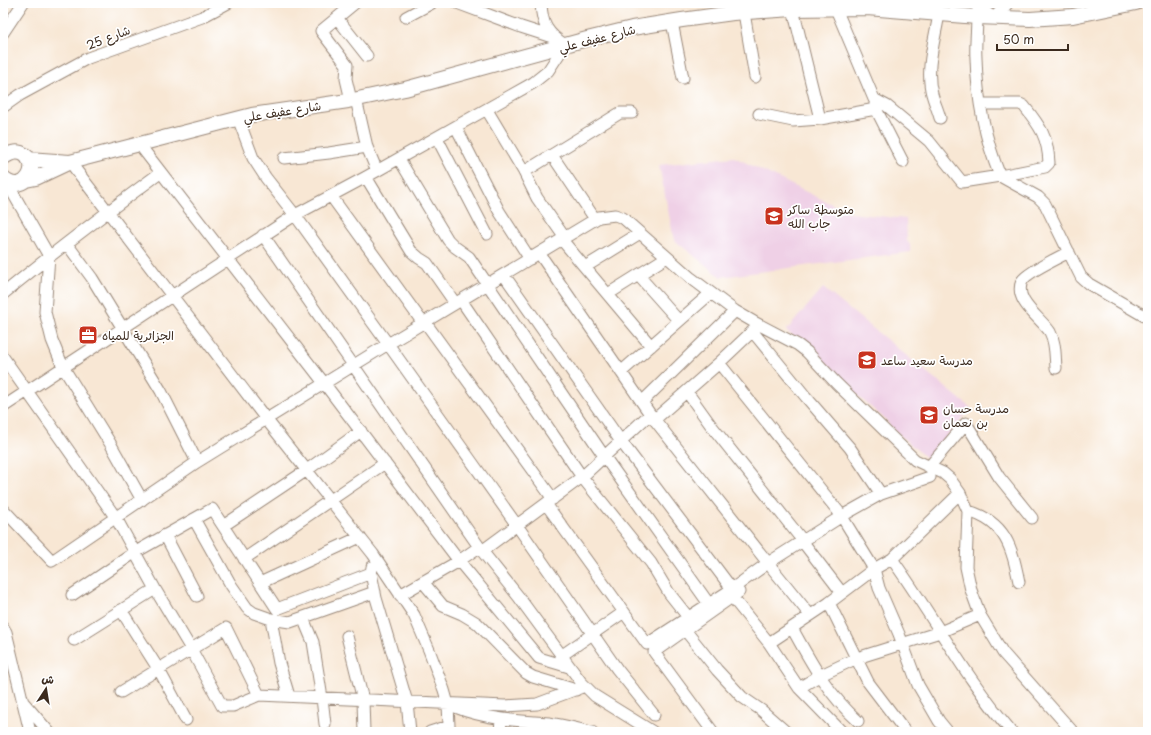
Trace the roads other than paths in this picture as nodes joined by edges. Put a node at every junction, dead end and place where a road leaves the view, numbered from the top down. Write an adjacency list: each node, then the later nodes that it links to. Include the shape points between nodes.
1 (23, 3): 22 (street)
2 (228, 3): 31 (street, شارع 25, via 202,17 88,58)
3 (355, 3): 18 (street)
4 (432, 3): 17 (street)
5 (541, 3): 23 (street, via 541,18)
6 (873, 3): 14 (street)
7 (973, 3): 20 (street)
8 (988, 3): 20 (street)
9 (1008, 3): 20 (street)
10 (1136, 3): 20 (main road, شارع عفيف علي, via 1073,16)
11 (461, 4): 23 (street)
12 (836, 8): 13 (main road, شارع عفيف علي); 14 (main road, شارع عفيف علي); 29 (street)
13 (793, 9): 15 (main road, شارع عفيف علي); 37 (street)
14 (899, 10): 16 (main road, شارع عفيف علي)
15 (744, 12): 21 (main road, شارع عفيف علي); 26 (street)
16 (939, 14): 19 (main road, شارع عفيف علي); 36 (street, via 930,84)
17 (406, 17)
18 (337, 18): 25 (street); 28 (street, via 322,31 347,65 346,79)
19 (977, 18): 20 (main road, شارع عفيف علي); 30 (street, via 976,57)
20 (994, 18)
21 (672, 22): 24 (main road, شارع عفيف علي, via 632,28); 27 (street)
22 (3, 33)
23 (552, 37): 24 (street)
24 (565, 45): 28 (main road, شارع عفيف علي, via 405,89); 32 (street, via 548,71)
25 (368, 56)
26 (755, 77)
27 (683, 78)
28 (353, 99): 35 (main road, شارع عفيف علي); 41 (street)
29 (875, 104): 37 (street); 48 (street); 52 (street, via 887,106 929,141 962,182)
30 (981, 104): 52 (street); 52 (street, via 1024,106 1045,137 1049,163 1044,167)
31 (3, 107)
32 (487, 110): 38 (street); 51 (street)
33 (632, 113): 43 (street, via 615,116)
34 (759, 114): 37 (street, via 793,121)
35 (238, 118): 40 (main road, شارع عفيف علي); 59 (street, via 253,158)
36 (940, 118)
37 (820, 119)
38 (456, 127): 39 (street); 68 (street, via 499,211)
39 (437, 138): 46 (street); 62 (street)
40 (139, 144): 47 (main road, شارع عفيف علي); 50 (street)
41 (367, 147): 44 (street); 49 (street)
42 (6, 151): 45 (main road, via 22,154)
43 (552, 155): 51 (street); 60 (street)
44 (284, 158)
45 (28, 159): 47 (main road, شارع عفيف علي); 55 (main road, via 31,167 29,176)
46 (399, 159): 49 (street); 74 (street, via 448,240 469,256)
47 (70, 162): 55 (main road, شارع عفيف علي); 58 (street)
48 (903, 162)
49 (377, 171): 53 (street)
50 (160, 172): 58 (street); 70 (street)
51 (524, 172): 64 (street)
52 (1000, 176): 66 (street, via 1038,197 1045,204)
53 (366, 178): 56 (street); 79 (street, via 411,251 427,264)
54 (5, 180): 55 (main road, via 11,184); 57 (street)
55 (24, 181): 57 (street)
56 (331, 196): 59 (street); 83 (street)
57 (21, 207): 67 (street)
58 (108, 212): 65 (street); 78 (street)
59 (295, 215): 63 (street); 86 (street)
60 (595, 220): 61 (street, via 615,215 623,218); 64 (street)
61 (640, 233): 69 (street); 71 (street)
62 (487, 234)
63 (263, 235): 70 (street); 90 (street)
64 (563, 239): 68 (street); 71 (street)
65 (67, 244): 67 (street); 84 (street)
66 (1069, 252): 81 (street, via 1081,277 1089,284); 92 (street, via 1028,274 1022,281 1021,292 1024,302 1050,333 1054,344)
67 (49, 256): 76 (street); 91 (street, via 45,312 52,340)
68 (534, 256): 72 (street); 93 (street)
69 (667, 257): 73 (street); 75 (street)
70 (227, 258): 78 (street); 94 (street)
71 (585, 267): 77 (street)
72 (504, 274): 74 (street); 102 (street)
73 (638, 275): 77 (street); 82 (street)
74 (487, 284): 79 (street); 103 (street)
75 (711, 293): 80 (street); 82 (street)
76 (3, 294)
77 (608, 294): 87 (street)
78 (172, 295): 84 (street); 100 (street)
79 (458, 302): 83 (street); 108 (street)
80 (735, 311): 85 (street); 97 (street)
81 (1148, 318)
82 (679, 321): 87 (street)
83 (424, 322): 86 (street); 113 (street)
84 (123, 328): 91 (street); 104 (street, via 161,392)
85 (756, 328): 89 (street); 107 (street, via 784,337 798,345 915,460); 110 (street, via 806,397 850,448)
86 (388, 344): 90 (street); 120 (street)
87 (651, 346): 93 (street)
88 (3, 357): 95 (street)
89 (719, 363): 96 (street); 117 (street)
90 (353, 365): 94 (street); 125 (street)
91 (63, 367): 95 (street); 111 (street)
92 (1056, 368)
93 (621, 372): 97 (street)
94 (324, 383): 100 (street); 101 (street)
95 (28, 391): 98 (street); 116 (street)
96 (687, 392): 99 (street); 124 (street)
97 (642, 402): 99 (street)
98 (3, 407)
99 (652, 417): 102 (street); 131 (street)
100 (266, 419): 104 (street); 106 (street)
101 (361, 431): 105 (street); 106 (street)
102 (620, 440): 103 (street); 139 (street)
103 (604, 456): 108 (street); 145 (street)
104 (197, 462): 111 (street)
105 (385, 463): 112 (street); 130 (street)
106 (307, 470): 112 (street); 121 (street)
107 (932, 471): 109 (street, via 950,479); 110 (street, via 915,481); 117 (street, via 915,488); 118 (street, via 966,423 999,477)
108 (582, 477): 113 (street); 150 (street, via 651,563)
109 (960, 493): 115 (street); 129 (street)
110 (881, 494): 117 (street)
111 (142, 500): 116 (street)
112 (331, 500): 123 (street); 128 (street)
113 (549, 502): 120 (street); 147 (street)
114 (3, 509): 116 (street, via 52,561)
115 (968, 511): 135 (street, via 993,523 1005,536 1013,554); 149 (street, via 966,567)
116 (116, 518): 126 (street)
117 (843, 518): 124 (street); 132 (street)
118 (1032, 518)
119 (194, 519): 121 (street, via 212,509); 122 (street); 152 (street, via 247,608)
120 (516, 524): 125 (street); 157 (street)
121 (223, 526): 128 (street)
122 (166, 535): 126 (street); 143 (street)
123 (360, 537): 127 (street); 136 (street)
124 (804, 544): 131 (street); 140 (street)
125 (480, 549): 130 (street); 163 (street)
126 (134, 553): 137 (street); 141 (street)
127 (373, 554): 133 (street); 142 (street)
128 (244, 559): 136 (street)
129 (892, 559): 132 (street); 156 (street)
130 (459, 561): 134 (street); 165 (street, via 539,658)
131 (770, 566): 139 (street); 148 (street)
132 (874, 569): 140 (street); 161 (street, via 879,588)
133 (372, 574): 136 (street, via 277,609); 138 (street)
134 (423, 582): 142 (street); 168 (street, via 443,606 477,624 526,673 533,677)
135 (1019, 582)
136 (260, 583)
137 (155, 589): 146 (street); 162 (street)
138 (375, 592): 151 (street); 176 (street)
139 (732, 593): 145 (street); 155 (street); 160 (street)
140 (842, 593): 144 (street)
141 (72, 595)
142 (400, 595): 177 (street, via 414,615 430,650)
143 (197, 596)
144 (829, 603): 148 (street); 164 (street)
145 (709, 604): 150 (street)
146 (121, 610): 159 (street); 166 (street)
147 (624, 612): 150 (street, via 647,644); 157 (street)
148 (810, 615): 154 (street)
149 (980, 615): 156 (street); 199 (street, via 1003,653)
150 (688, 617)
151 (303, 618): 152 (street, via 290,622); 173 (street, via 313,642)
152 (271, 619): 172 (street, via 279,663)
153 (3, 627): 175 (street)
154 (792, 628): 160 (street); 167 (street)
155 (686, 630): 193 (street, via 654,652); 194 (street, via 742,697)
156 (940, 632): 161 (street); 198 (street, via 992,709)
157 (593, 635): 163 (street); 178 (street)
158 (347, 636): 174 (street)
159 (74, 640)
160 (769, 643): 169 (street)
161 (903, 644): 164 (street); 197 (street, via 918,685)
162 (191, 649): 166 (street); 171 (street, via 222,706 233,706); 171 (street, via 226,628)
163 (562, 656): 165 (street)
164 (857, 658): 167 (street); 196 (street, via 868,682)
165 (569, 667): 168 (street)
166 (159, 670): 170 (street); 180 (street)
167 (819, 676): 169 (street); 181 (street, via 843,708)
168 (581, 688): 177 (street, via 537,704); 192 (street)
169 (799, 688): 195 (street)
170 (121, 692)
171 (260, 695): 172 (street)
172 (289, 696): 173 (street)
173 (322, 698): 174 (street); 183 (street)
174 (363, 700): 176 (street); 186 (street)
175 (22, 701): 184 (street); 185 (street)
176 (407, 702): 177 (street); 187 (street)
177 (448, 704): 179 (street, via 471,713); 188 (street, via 449,726)
178 (654, 715)
179 (501, 719): 182 (street); 189 (street)
180 (186, 720)
181 (858, 721)
182 (532, 723): 190 (street); 191 (street)
183 (325, 724)
184 (30, 732)
185 (49, 732)
186 (364, 732)
187 (410, 732)
188 (430, 732)
189 (500, 732)
190 (541, 732)
191 (592, 732)
192 (653, 732)
193 (713, 732)
194 (786, 732)
195 (842, 732)
196 (906, 732)
197 (948, 732)
198 (1012, 732)
199 (1073, 732)

